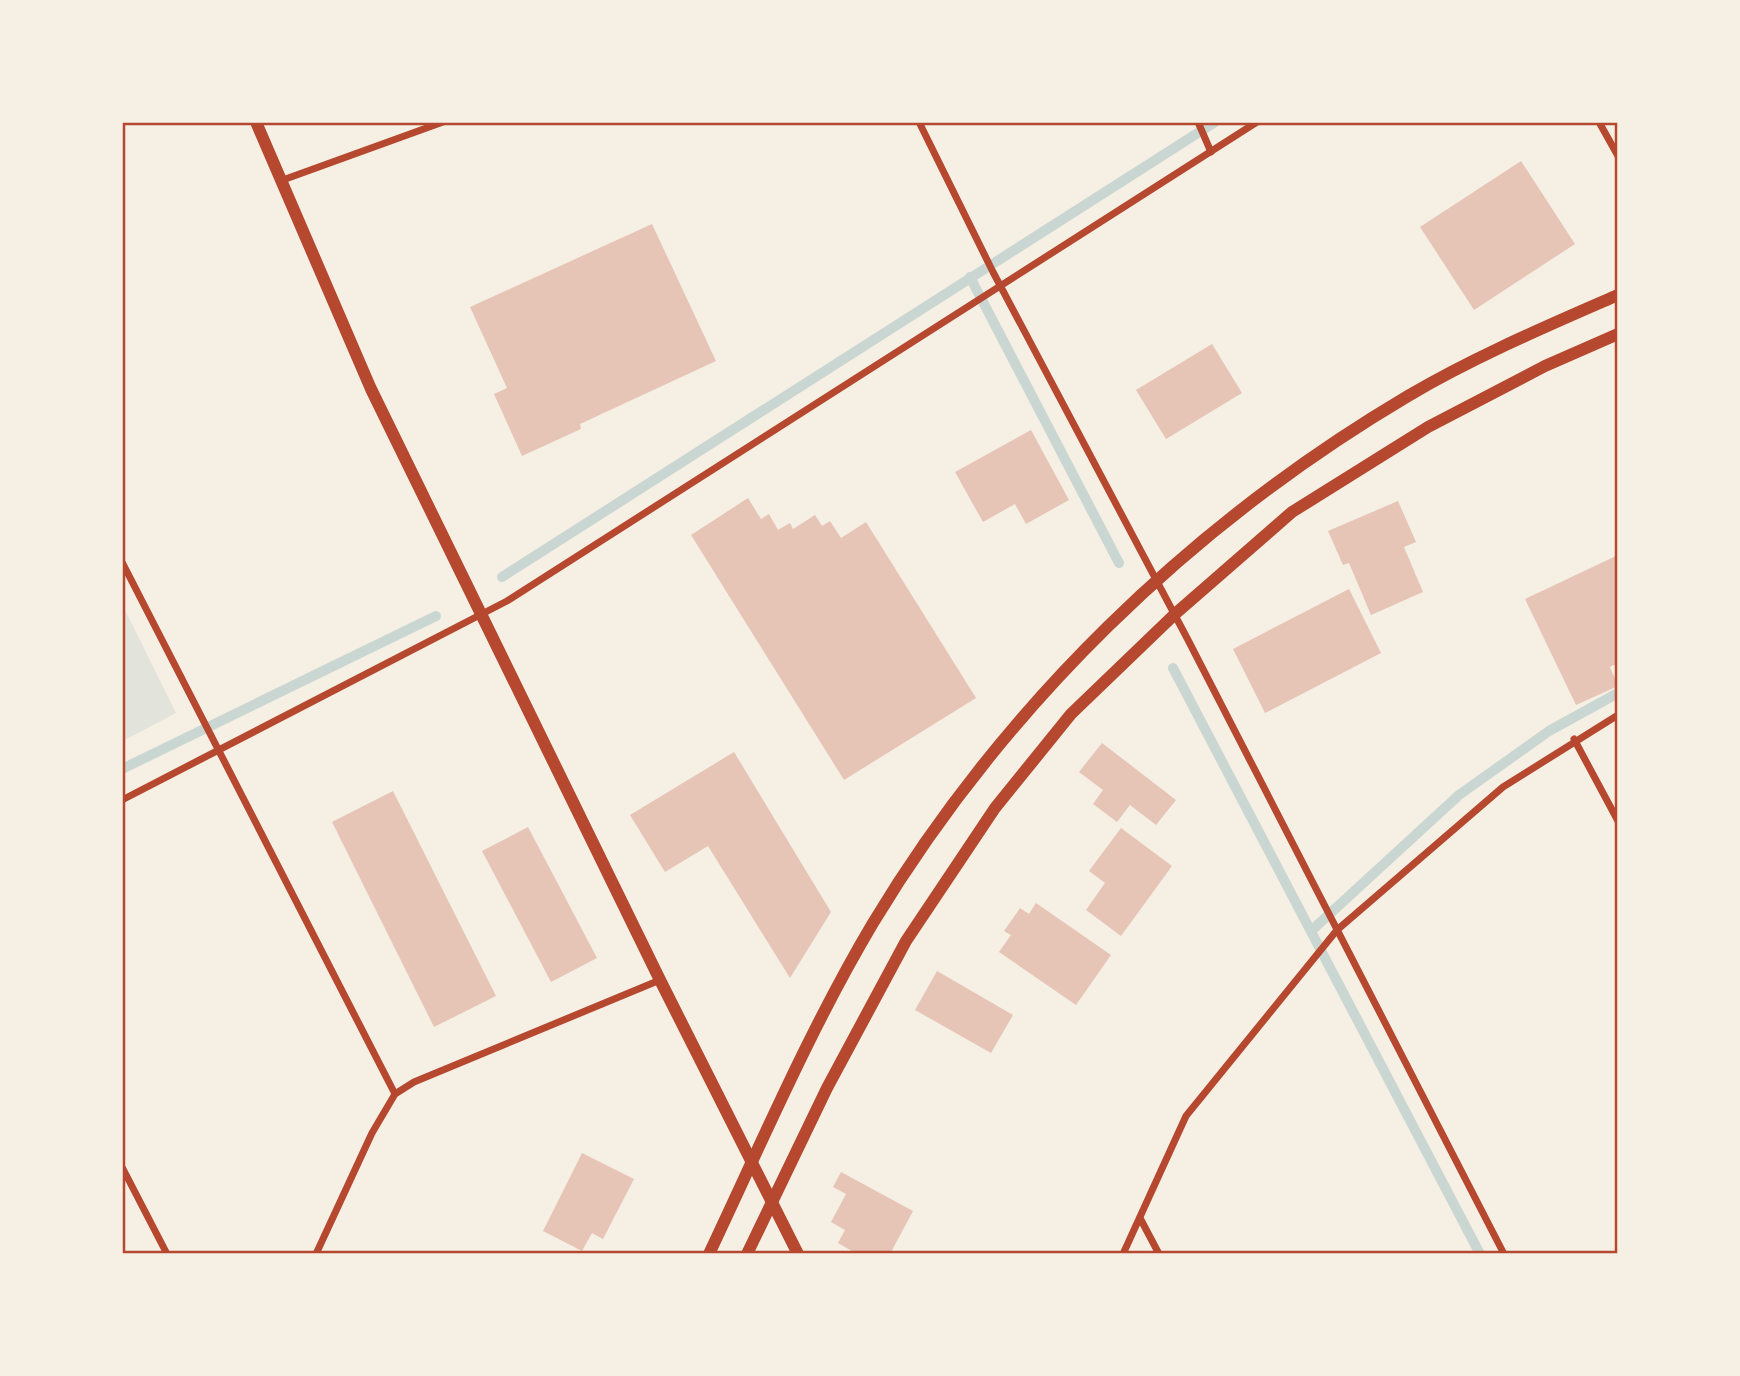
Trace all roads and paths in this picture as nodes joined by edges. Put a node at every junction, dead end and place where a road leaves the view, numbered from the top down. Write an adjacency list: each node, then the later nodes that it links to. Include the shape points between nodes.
1 (256, 122): 9 (street)
2 (443, 122): 9 (street)
3 (919, 122): 10 (street)
4 (1198, 122): 7 (street)
5 (1257, 122): 7 (street)
6 (1599, 122): 8 (street)
7 (1211, 152): 10 (street)
8 (1618, 156)
9 (280, 181): 16 (street, via 371,389)
10 (999, 285): 14 (street); 16 (street)
11 (1618, 296): 14 (street, via 1531,333 1409,395 1272,484)
12 (1618, 334): 15 (street, via 1428,426 1303,505)
13 (122, 562): 19 (street)
14 (1155, 579): 15 (street); 25 (street, via 1047,689 966,784 873,923 794,1069)
15 (1175, 614): 22 (street); 27 (street, via 1071,714 995,808 906,941)
16 (482, 615): 19 (street); 23 (street)
17 (1618, 715): 18 (street)
18 (1574, 739): 21 (street); 22 (street, via 1503,787)
19 (219, 750): 20 (street); 24 (street)
20 (122, 800)
21 (1618, 821)
22 (1336, 930): 28 (street, via 1186,1116); 36 (street)
23 (660, 980): 24 (street, via 414,1082); 25 (street)
24 (395, 1094): 30 (street)
25 (753, 1162): 27 (street); 31 (street)
26 (122, 1167): 29 (street)
27 (771, 1201): 32 (street); 33 (street)
28 (1140, 1218): 34 (street); 35 (street)
29 (167, 1254)
30 (316, 1254)
31 (709, 1254)
32 (747, 1254)
33 (798, 1254)
34 (1123, 1254)
35 (1159, 1254)
36 (1504, 1254)

